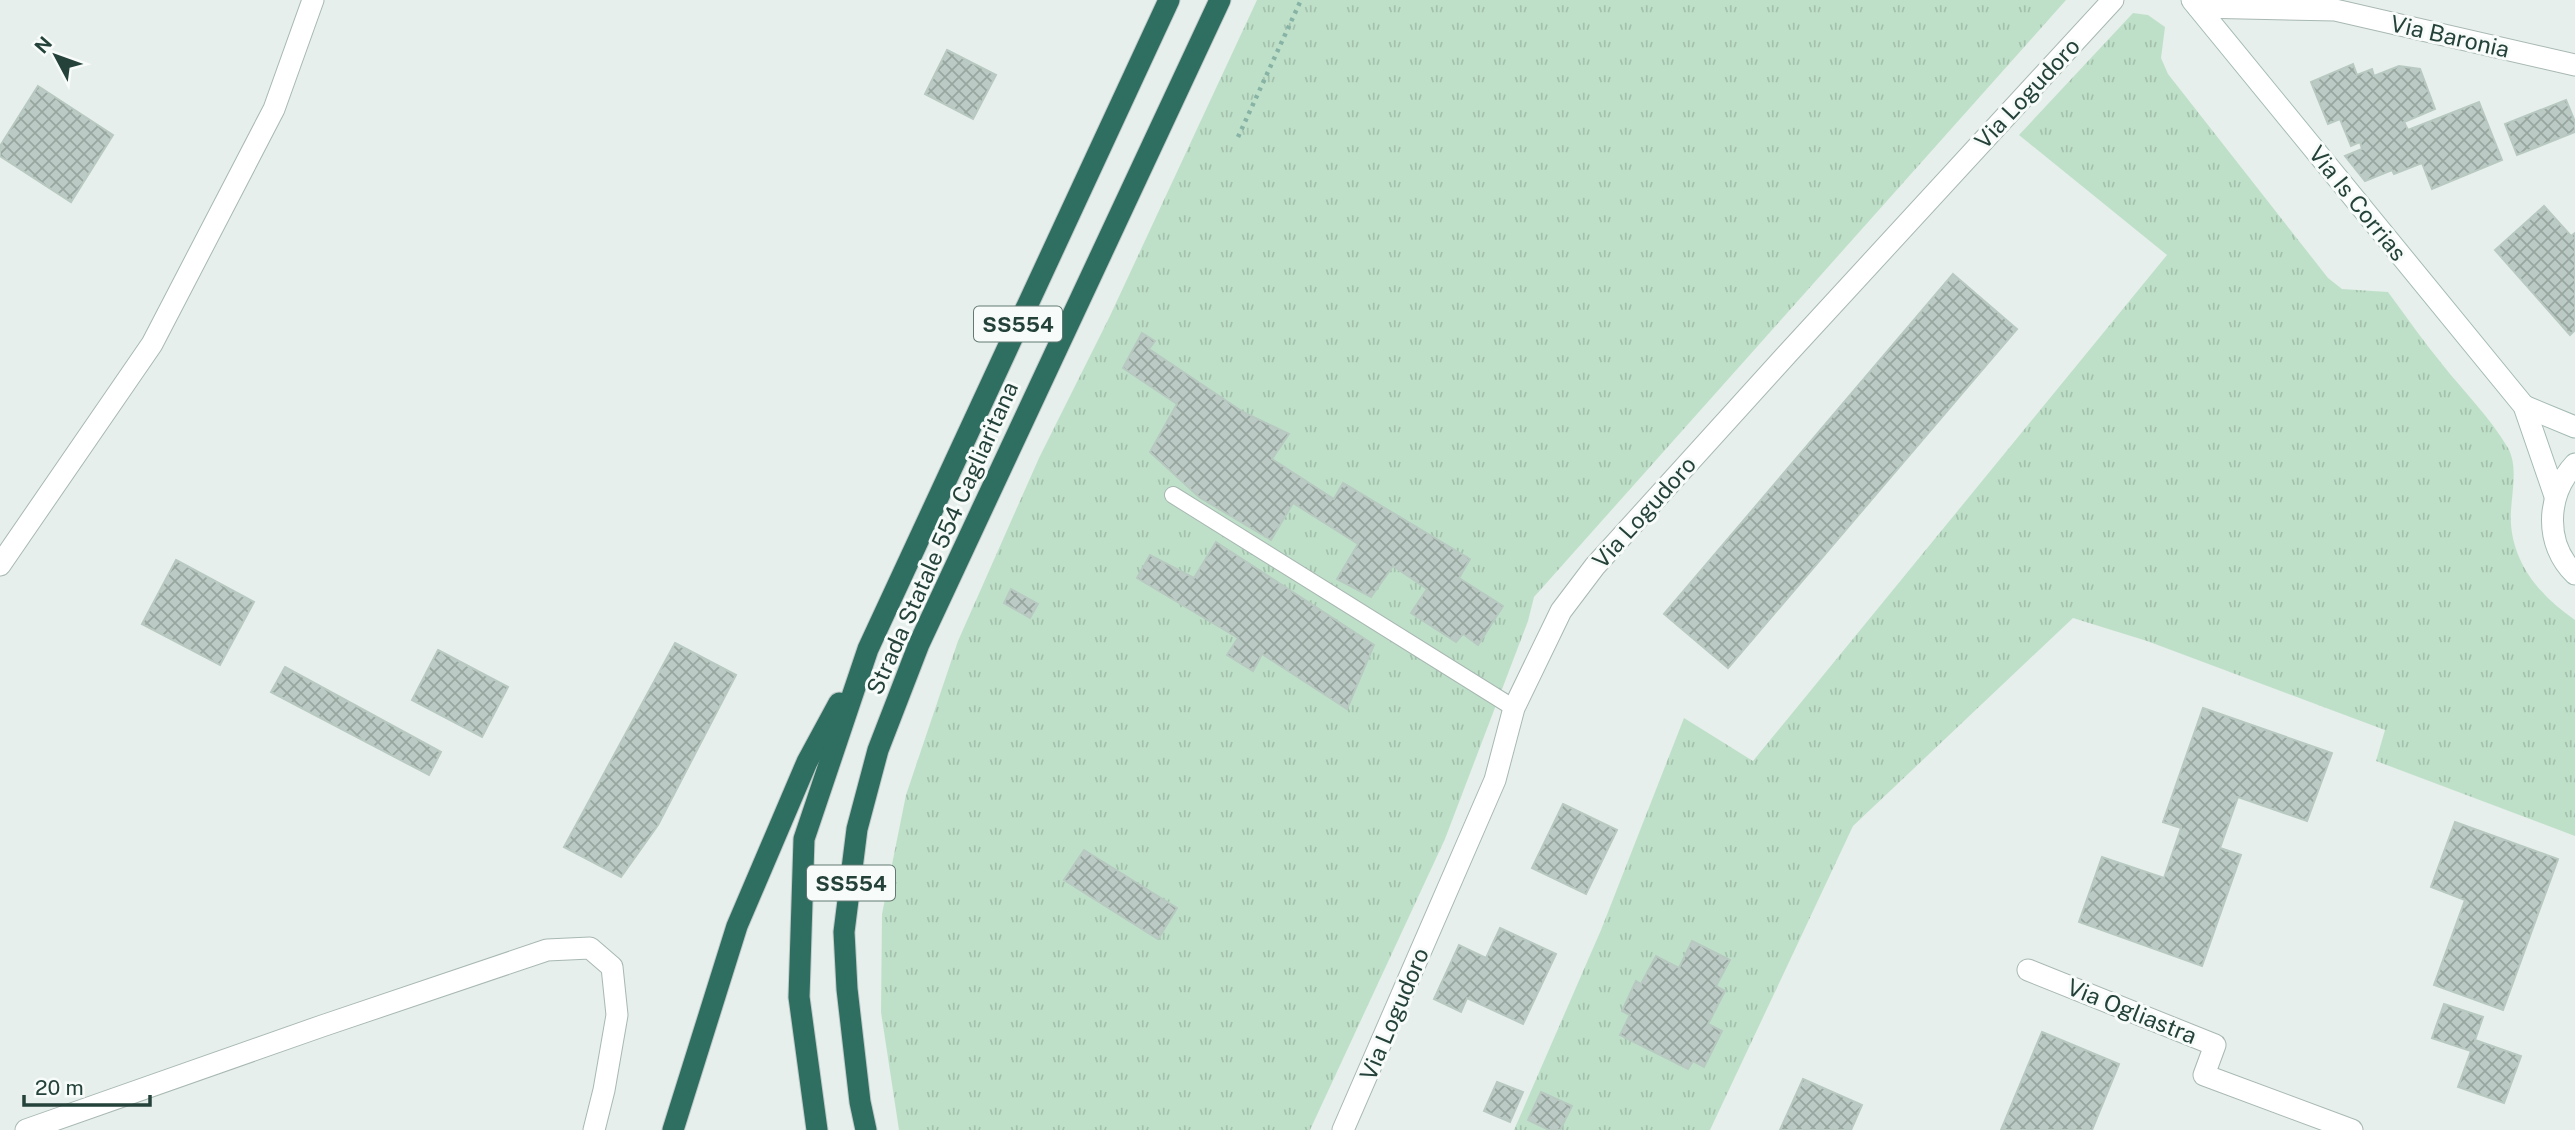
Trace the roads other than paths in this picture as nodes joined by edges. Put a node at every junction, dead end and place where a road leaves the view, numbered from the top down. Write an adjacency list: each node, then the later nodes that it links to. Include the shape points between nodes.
1 (313, 0): 14 (street, via 274,109 152,344)
2 (1169, 0): 16 (highway, Strada Statale 554 Cagliaritana / SS554)
3 (1220, 0): 23 (highway, Strada Statale 554 Cagliaritana / SS554, via 919,644 878,750 857,829 844,932)
4 (2113, 0): 17 (street, Via Logudoro, via 1595,566 1561,611)
5 (2354, 0): 7 (street)
6 (2195, 3): 7 (street, Via Baronia); 9 (street, Via Is Corrias)
7 (2335, 10): 8 (street, Via Baronia)
8 (2575, 65)
9 (2524, 406): 10 (street, Via Is Corrias); 13 (street, Via Is Corrias)
10 (2575, 427)
11 (2575, 464): 13 (street)
12 (1173, 495): 17 (lane)
13 (2555, 496): 15 (street, via 2553,535)
14 (0, 565)
15 (2575, 574)
16 (868, 649): 21 (highway, via 807,762 737,926); 22 (highway, Strada Statale 554 Cagliaritana / SS554, via 804,839 799,997)
17 (1514, 708): 24 (street, Via Logudoro, via 1495,780)
18 (2028, 970): 25 (street, Via Ogliastra, via 2215,1045 2204,1075)
19 (26, 1130): 20 (street, via 547,950 590,948 612,967 617,1015)
20 (594, 1130)
21 (673, 1130)
22 (817, 1130)
23 (866, 1130)
24 (1343, 1130)
25 (2352, 1130)

